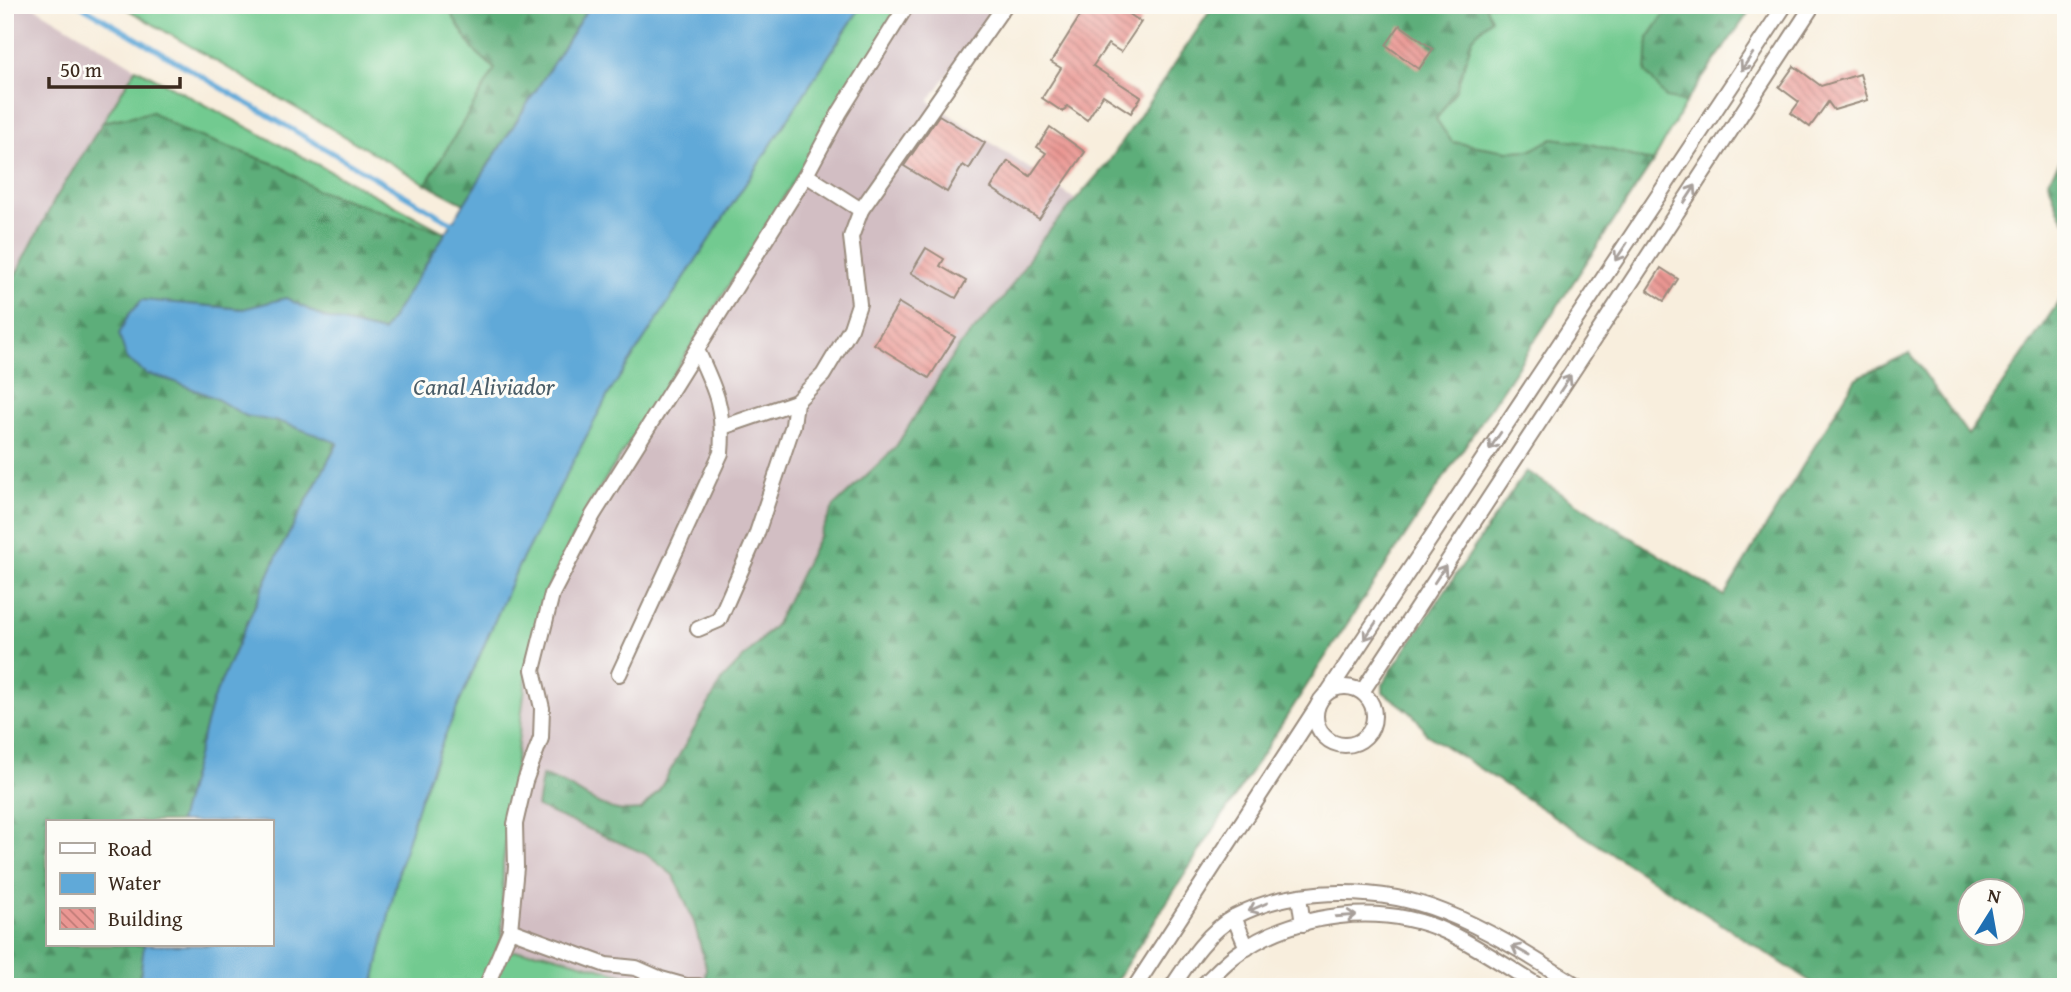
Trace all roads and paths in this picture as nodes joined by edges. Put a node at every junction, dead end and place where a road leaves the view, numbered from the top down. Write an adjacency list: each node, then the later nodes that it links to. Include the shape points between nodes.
1 (907, 5): 5 (street)
2 (1005, 5): 6 (street)
3 (1785, 5): 7 (street, one-way to 7)
4 (1813, 5): 8 (street, one-way to 4)
5 (806, 175): 6 (street); 9 (street)
6 (861, 210): 10 (street, via 851,237 859,304 851,328 823,375)
7 (1602, 280): 8 (street); 14 (street, one-way to 14)
8 (1624, 294): 15 (street, one-way to 8)
9 (697, 350): 11 (street, via 718,394); 20 (street, via 593,515 552,594 533,670 542,708 541,738 515,824)
10 (796, 402): 11 (street); 12 (street, via 793,425 756,536 719,620)
11 (723, 427): 13 (street, via 721,453)
12 (698, 629)
13 (619, 674)
14 (1329, 691): 15 (street, via 1348,687); 16 (street)
15 (1362, 692): 16 (street, via 1371,702 1374,721 1358,743 1339,745 1322,735 1315,717)
16 (1317, 706): 24 (street)
17 (1299, 897): 18 (street, one-way to 18, via 1270,901); 19 (street); 28 (street, one-way to 17, via 1482,929 1441,911 1384,896 1321,893)
18 (1234, 917): 21 (street); 25 (street, via 1205,941)
19 (1303, 924): 21 (street); 27 (street, one-way to 27, via 1369,915 1407,919 1447,932)
20 (510, 930): 22 (street, via 606,965 636,968 661,979); 23 (street)
21 (1247, 948): 26 (street)
22 (699, 986)
23 (486, 987)
24 (1135, 987)
25 (1172, 987)
26 (1201, 987)
27 (1540, 987)
28 (1579, 987)

